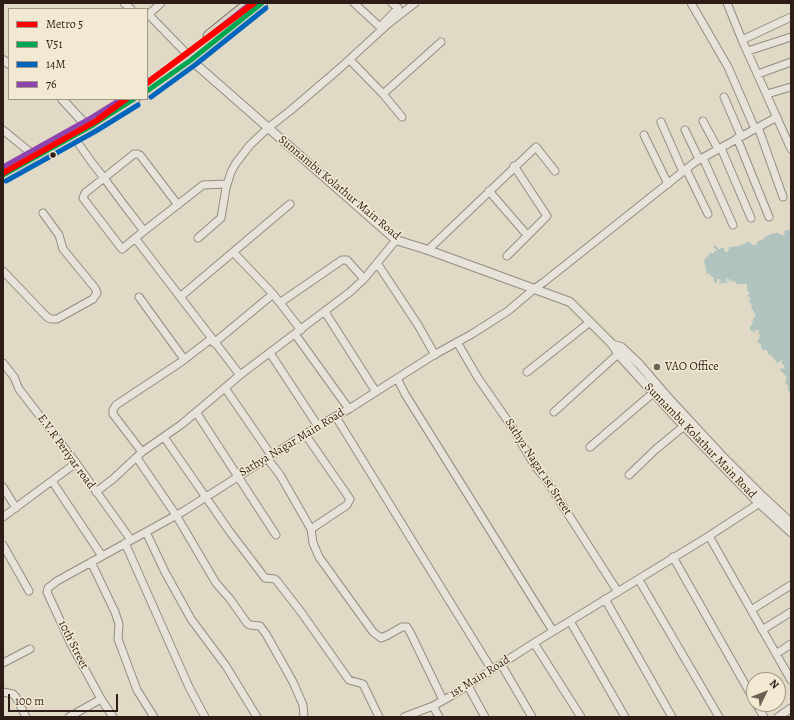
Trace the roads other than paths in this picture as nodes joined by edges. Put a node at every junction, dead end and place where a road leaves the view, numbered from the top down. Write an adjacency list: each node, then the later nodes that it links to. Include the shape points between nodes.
1 (161, 3): 9 (street)
2 (250, 3): 15 (main road)
3 (262, 3): 15 (main road)
4 (354, 3): 5 (street, via 380,27 398,8)
5 (392, 3)
6 (415, 3): 16 (street, via 388,24)
7 (691, 3): 34 (street, via 728,67)
8 (730, 4): 12 (street)
9 (148, 15): 15 (street)
10 (791, 17): 12 (street)
11 (791, 37): 14 (street)
12 (742, 40): 14 (street)
13 (442, 42): 22 (street)
14 (748, 51): 18 (street)
15 (189, 57): 19 (main road); 21 (main road); 33 (street, Sunnambu Kolathur Main Road)
16 (350, 60): 22 (street); 33 (street)
17 (791, 62): 18 (street)
18 (758, 74): 23 (street)
19 (148, 83)
20 (791, 87): 23 (street)
21 (148, 90)
22 (383, 94): 28 (street)
23 (767, 94): 29 (street)
24 (724, 97): 40 (street)
25 (63, 100): 32 (street)
26 (123, 100): 32 (main road)
27 (132, 100): 32 (main road)
28 (402, 117)
29 (777, 117): 34 (street, Sathya Nagar Main Road); 37 (street)
30 (703, 121): 41 (street)
31 (661, 122): 47 (street)
32 (86, 126): 39 (main road); 43 (main road)
33 (268, 128): 51 (street, via 236,163); 66 (street, Sunnambu Kolathur Main Road)
34 (756, 128): 40 (street, Sathya Nagar Main Road); 54 (street)
35 (3, 130): 43 (street)
36 (686, 130): 44 (street)
37 (787, 132): 42 (street)
38 (644, 134): 52 (street)
39 (73, 136): 49 (main road); 50 (street)
40 (739, 137): 41 (street, Sathya Nagar Main Road); 59 (street)
41 (719, 149): 44 (street, Sathya Nagar Main Road); 60 (street)
42 (791, 149)
43 (31, 153): 46 (main road)
44 (701, 159): 47 (street, Sathya Nagar Main Road); 61 (street)
45 (514, 166): 48 (street, via 536,147); 53 (street); 63 (street, via 547,216)
46 (3, 168)
47 (685, 170): 52 (street, Sathya Nagar Main Road); 58 (street)
48 (555, 171)
49 (3, 175)
50 (104, 178): 56 (street, via 134,154 140,155); 62 (street); 64 (street, via 82,198 122,249)
51 (227, 184): 56 (street, via 204,185); 65 (street, via 221,218)
52 (668, 184): 73 (street, Sathya Nagar Main Road)
53 (489, 191): 63 (street); 67 (street)
54 (783, 197)
55 (290, 204): 68 (street)
56 (178, 205): 62 (street)
57 (43, 214): 71 (street, via 59,235 62,249 97,293 92,299 51,320)
58 (708, 214)
59 (769, 217)
60 (750, 218)
61 (733, 225)
62 (144, 231): 64 (street)
63 (527, 235): 69 (street)
64 (135, 238): 76 (street)
65 (198, 238)
66 (396, 240): 67 (street, Sunnambu Kolathur Main Road); 70 (street)
67 (428, 250): 73 (street, Sunnambu Kolathur Main Road)
68 (234, 253): 74 (street); 76 (street)
69 (507, 256)
70 (377, 263): 72 (street); 86 (street)
71 (3, 271)
72 (364, 279): 77 (street, via 347,260 342,260); 78 (street)
73 (534, 289): 79 (street, Sunnambu Kolathur Main Road, via 570,302); 82 (street, Sathya Nagar Main Road, via 508,311)
74 (273, 294): 77 (street); 81 (street)
75 (139, 297): 87 (street)
76 (180, 298): 81 (street)
77 (281, 302): 80 (street)
78 (325, 312): 80 (street); 93 (street)
79 (590, 322): 83 (street, Sunnambu Kolathur Main Road); 89 (street)
80 (298, 332): 84 (street); 95 (street)
81 (213, 341): 87 (street); 90 (street)
82 (457, 342): 86 (street, Sathya Nagar Main Road); 134 (street, Sathya Nagar 1st Street)
83 (613, 345): 85 (street, Sunnambu Kolathur Main Road); 105 (street, Sunnambu Kolathur Main Road, via 621,347 639,364)
84 (270, 353): 90 (street); 99 (street)
85 (618, 354): 94 (street, Sunnambu Kolathur Main Road); 97 (street)
86 (435, 355): 91 (street, Sathya Nagar Main Road)
87 (184, 359): 104 (street, via 116,405 113,410 113,414)
88 (3, 363): 108 (street, E.V.R Periyar road, via 14,377 19,389)
89 (527, 372)
90 (240, 375): 92 (street)
91 (397, 378): 93 (street, Sathya Nagar Main Road); 140 (street)
92 (225, 388): 96 (street); 106 (street)
93 (376, 392): 95 (street, Sathya Nagar Main Road)
94 (653, 393): 100 (street, Sunnambu Kolathur Main Road); 103 (street)
95 (349, 409): 98 (street, Sathya Nagar Main Road)
96 (196, 412): 102 (street); 110 (street)
97 (554, 412)
98 (336, 417): 99 (street, Sathya Nagar Main Road); 147 (street)
99 (318, 426): 101 (street, Sathya Nagar Main Road)
100 (684, 426): 105 (street, Sunnambu Kolathur Main Road); 109 (street)
101 (305, 434): 106 (street, Sathya Nagar Main Road); 120 (street, via 350,499 347,505)
102 (164, 437): 104 (street); 114 (street)
103 (590, 448)
104 (142, 452): 107 (street)
105 (714, 452): 115 (street, Sunnambu Kolathur Main Road)
106 (269, 456): 110 (street, Sathya Nagar Main Road); 120 (street)
107 (137, 458): 113 (street); 117 (street)
108 (76, 463): 111 (street); 113 (street, E.V.R Periyar road)
109 (629, 475)
110 (238, 476): 114 (street, Sathya Nagar Main Road); 123 (street)
111 (52, 481): 116 (street); 127 (street)
112 (3, 487): 116 (street)
113 (96, 492): 125 (street, E.V.R Periyar road)
114 (206, 497): 117 (street, Sathya Nagar Main Road); 163 (street, via 265,578 275,579 301,612 348,680 363,684)
115 (762, 501): 119 (street, Sunnambu Kolathur Main Road); 122 (street, Sunnambu Kolathur Main Road); 124 (street, 1st Main Road)
116 (16, 508): 118 (street)
117 (176, 515): 121 (street, Sathya Nagar Main Road); 162 (street, via 216,583 247,623 260,626 266,634 293,682 303,705)
118 (3, 517)
119 (791, 522)
120 (311, 529): 153 (street, via 319,557 373,632 381,638 407,627)
121 (146, 532): 125 (street, Sathya Nagar Main Road); 161 (street, via 191,619 226,666)
122 (791, 532)
123 (276, 535)
124 (709, 536): 128 (street, 1st Main Road); 136 (street)
125 (128, 542): 127 (street, Sathya Nagar Main Road); 160 (street, E.V.R Periyar road, via 189,687)
126 (3, 545): 132 (street)
127 (102, 556): 129 (street, Sathya Nagar Main Road)
128 (673, 557): 130 (street, 1st Main Road); 150 (street)
129 (91, 562): 133 (street, Sathya Nagar Main Road, via 57,581); 159 (street, via 119,624 118,639 137,690)
130 (639, 580): 134 (street, 1st Main Road); 171 (street)
131 (791, 585): 136 (street)
132 (29, 591)
133 (47, 592): 152 (street, 10th Street, via 71,644)
134 (618, 592): 135 (street, 1st Main Road)
135 (605, 599): 138 (street, 1st Main Road); 170 (street)
136 (751, 610): 139 (street)
137 (791, 612): 139 (street)
138 (570, 621): 140 (street, 1st Main Road); 169 (street)
139 (762, 630): 144 (street)
140 (553, 631): 141 (street, 1st Main Road)
141 (534, 643): 146 (street, 1st Main Road); 168 (street)
142 (791, 644): 144 (street)
143 (30, 649): 145 (street)
144 (776, 654): 148 (street)
145 (3, 663)
146 (501, 664): 147 (street, 1st Main Road); 167 (street)
147 (492, 670): 149 (street, 1st Main Road)
148 (790, 678)
149 (468, 686): 153 (street, 1st Main Road); 166 (street)
150 (746, 686)
151 (3, 692): 156 (street, via 16,697)
152 (101, 698): 157 (street); 158 (street, 10th Street)
153 (443, 700): 154 (street, 1st Main Road)
154 (433, 706): 164 (street, 1st Main Road); 165 (street)
155 (791, 708): 172 (street)
156 (26, 717)
157 (69, 717)
158 (113, 717)
159 (154, 717)
160 (205, 717)
161 (257, 717)
162 (304, 717)
163 (379, 717)
164 (404, 717)
165 (440, 717)
166 (486, 717)
167 (532, 717)
168 (581, 717)
169 (625, 717)
170 (672, 717)
171 (719, 717)
172 (778, 717)

